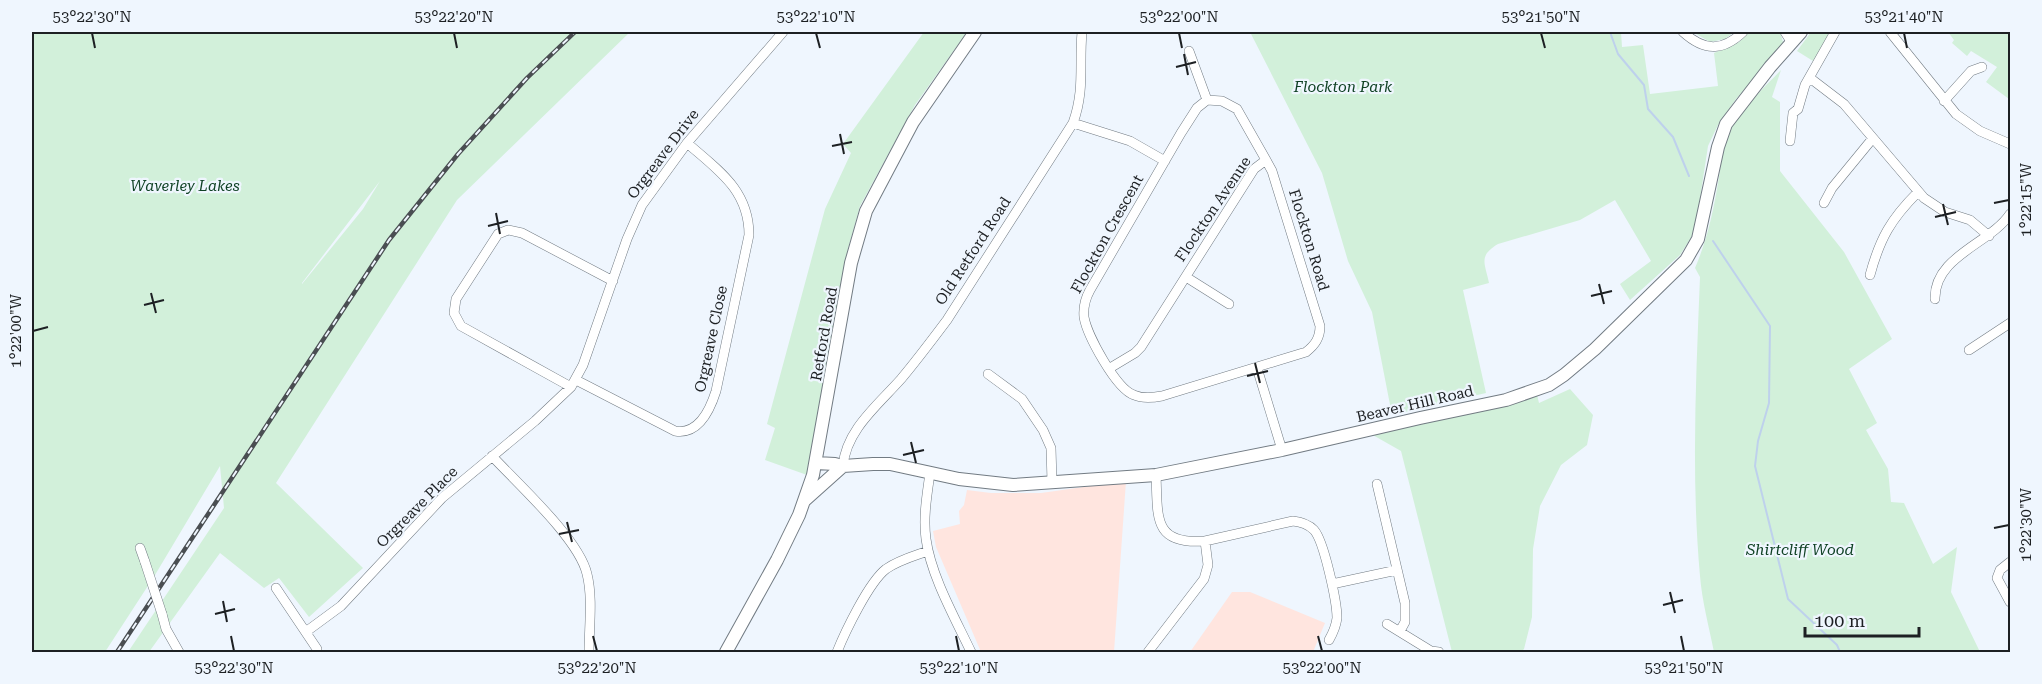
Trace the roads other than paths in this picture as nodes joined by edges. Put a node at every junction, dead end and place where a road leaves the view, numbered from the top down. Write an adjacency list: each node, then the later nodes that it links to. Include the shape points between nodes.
1 (783, 32): 19 (street, Orgreave Drive)
2 (975, 32): 40 (main road, Retford Road, via 913,122 866,211 851,263)
3 (1082, 32): 16 (street, Old Retford Road, via 1082,88)
4 (1683, 32): 5 (street, via 1710,48 1730,42)
5 (1743, 32)
6 (1785, 32): 10 (street)
7 (1801, 32): 10 (main road, Beaver Hill Road)
8 (1836, 32): 13 (street)
9 (1890, 32): 15 (street)
10 (1792, 43): 38 (main road, Beaver Hill Road, via 1726,124 1698,239 1686,260 1564,375 1513,398)
11 (1189, 51): 14 (street)
12 (1982, 67): 15 (street, via 1972,70)
13 (1810, 78): 17 (street, via 1844,104); 18 (street, via 1793,113)
14 (1208, 100): 21 (street, Flockton Road, via 1222,101 1237,109); 22 (street, via 1197,108)
15 (1944, 100): 20 (street, via 1966,122)
16 (1073, 123): 22 (street, via 1130,141); 41 (street, Old Retford Road, via 931,343 854,434)
17 (1873, 138): 23 (street); 24 (street)
18 (1790, 141)
19 (687, 143): 29 (street, Orgreave Drive, via 638,213); 37 (street, Orgreave Close, via 729,180 743,202 749,224 711,405 694,428 683,433)
20 (2010, 144)
21 (1266, 159): 28 (street, Flockton Avenue, via 1254,169); 35 (street, Flockton Road, via 1320,332 1306,352)
22 (1165, 161): 34 (street, Flockton Crescent, via 1086,297 1086,325)
23 (1918, 192): 26 (street, via 1939,209 1970,220); 27 (street, via 1889,225)
24 (1824, 203)
25 (2010, 214): 26 (street)
26 (1989, 236): 30 (street, via 1947,268 1937,284)
27 (1870, 275)
28 (1186, 277): 31 (street, Flockton Avenue); 34 (street, Flockton Avenue, via 1142,347)
29 (613, 280): 37 (street, Orgreave Drive); 37 (street, via 522,233 508,230 498,234 456,299 454,314 461,326)
30 (1935, 299)
31 (1229, 304)
32 (2010, 323): 33 (street)
33 (1969, 350)
34 (1110, 368): 35 (street, Flockton Crescent, via 1125,390 1143,398)
35 (1257, 368): 38 (street)
36 (987, 374): 44 (street, via 1022,399 1043,430 1051,448)
37 (573, 384): 39 (street, Orgreave Place)
38 (1282, 450): 43 (main road, Beaver Hill Road)
39 (492, 456): 56 (street, Orgreave Place, via 442,498 341,606); 61 (street, via 584,560 589,585)
40 (814, 469): 41 (main road, Beaver Hill Road, via 835,464); 46 (main road, Retford Road)
41 (840, 469): 42 (main road, Beaver Hill Road, via 890,464); 46 (main road)
42 (930, 473): 44 (main road, Beaver Hill Road, via 996,484); 49 (street, via 925,519)
43 (1156, 475): 44 (main road, Beaver Hill Road); 47 (street, via 1162,528 1174,539)
44 (1052, 482)
45 (1377, 484): 51 (street)
46 (804, 501): 62 (main road, Retford Road, via 773,568)
47 (1204, 541): 52 (street, via 1293,521 1307,524 1318,534); 65 (street, via 1208,565 1204,579)
48 (140, 548): 60 (street, bridge, via 166,629)
49 (928, 551): 63 (street, via 899,561 880,574); 64 (street)
50 (2010, 562): 54 (street, via 2000,570 1998,578)
51 (1397, 570): 52 (street); 57 (street, via 1406,614)
52 (1332, 585): 58 (street, via 1337,619)
53 (276, 588): 56 (street)
54 (2010, 602)
55 (1387, 624): 57 (street)
56 (306, 631): 59 (street)
57 (1400, 631): 66 (street)
58 (1329, 640)
59 (317, 649)
60 (179, 652)
61 (589, 652)
62 (726, 652)
63 (837, 652)
64 (971, 652)
65 (1148, 652)
66 (1438, 652)

